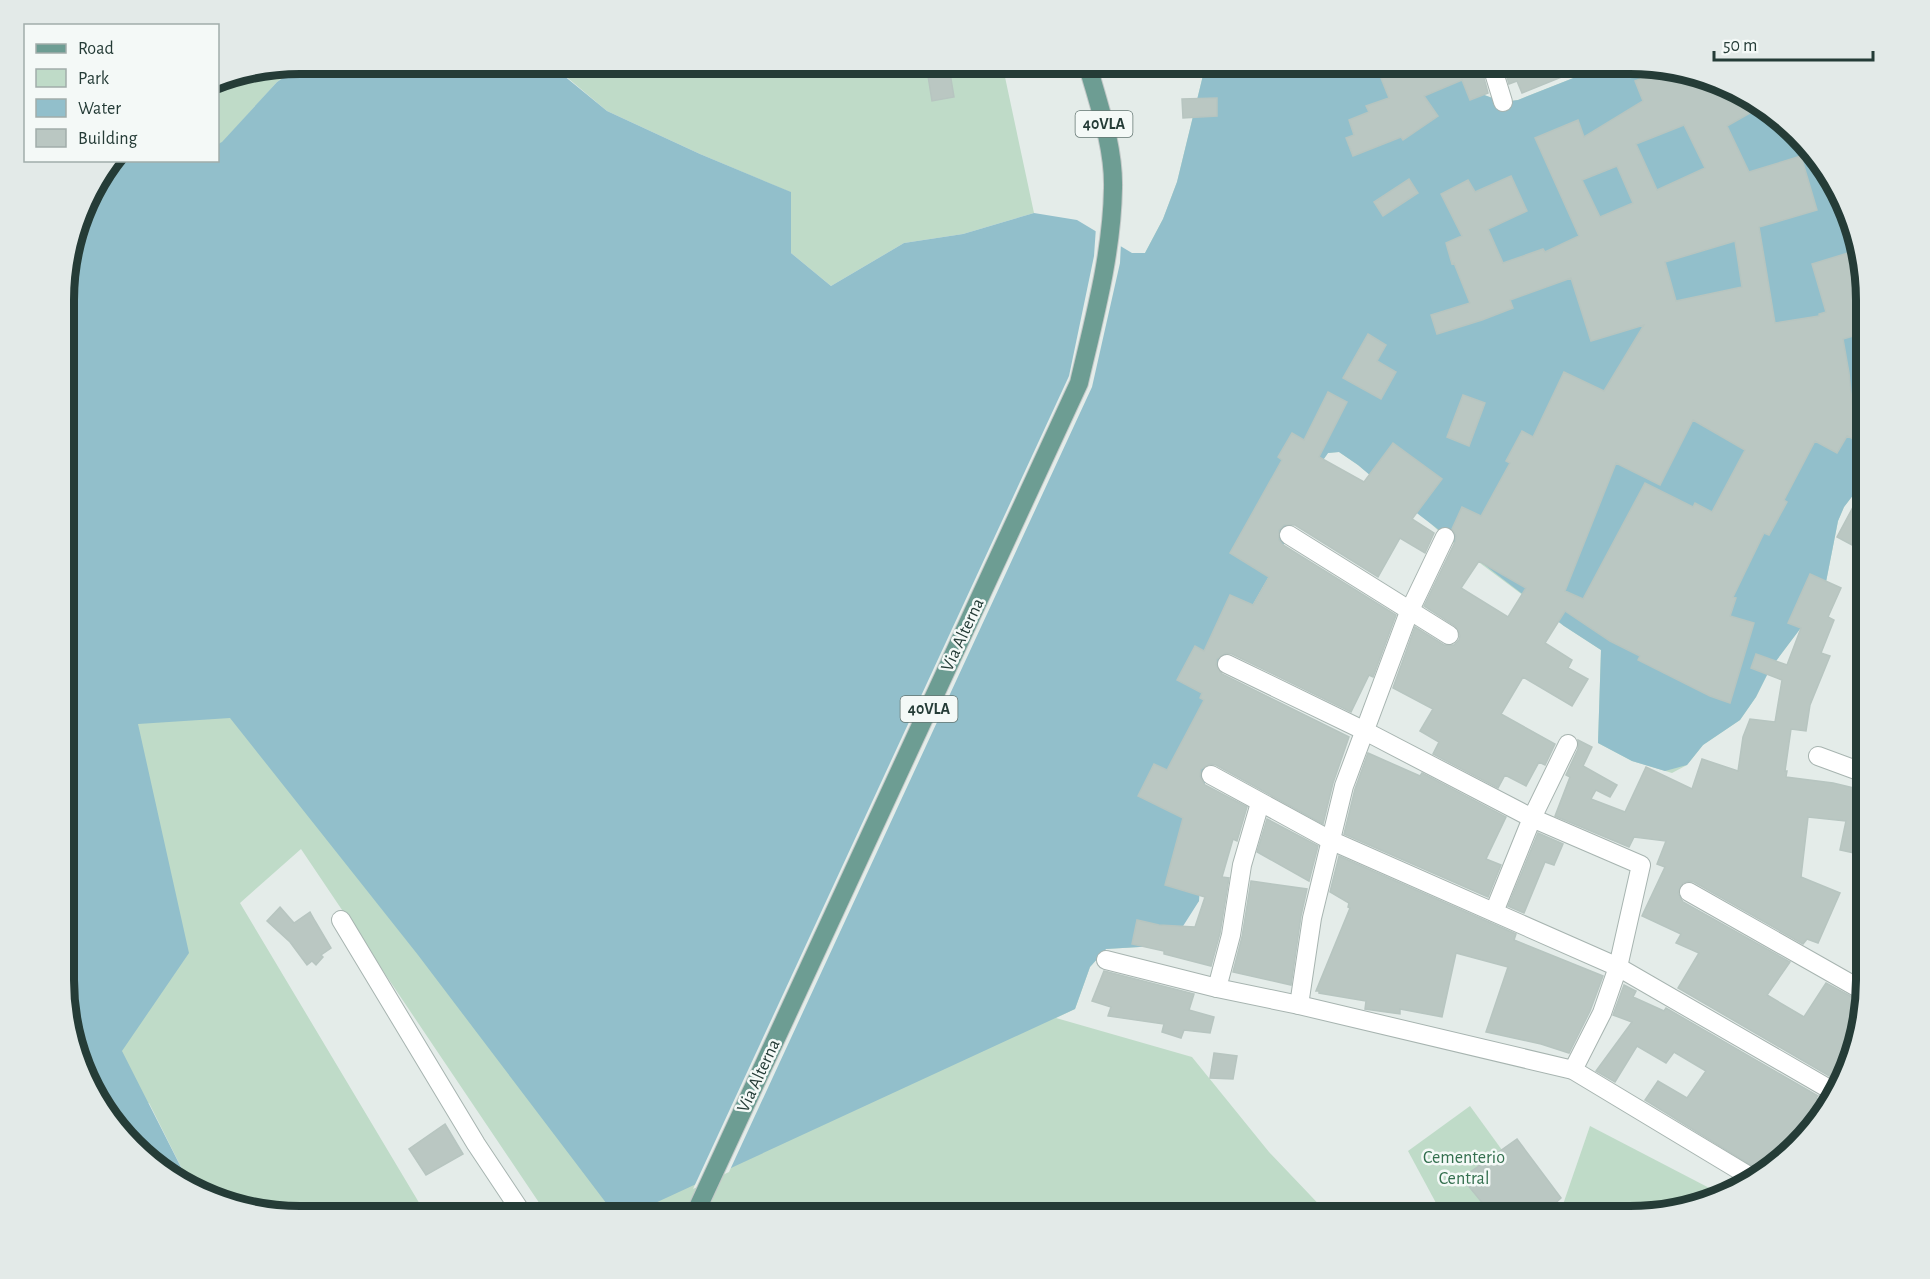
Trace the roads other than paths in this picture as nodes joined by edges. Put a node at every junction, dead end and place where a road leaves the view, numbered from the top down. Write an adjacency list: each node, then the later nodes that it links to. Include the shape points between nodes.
1 (1090, 74): 29 (main road, Via Alterna / 40VLA, via 1107,134 1113,187 1107,259 1079,382)
2 (1494, 74): 3 (street)
3 (1503, 102)
4 (1289, 536): 6 (street)
5 (1445, 537): 6 (street)
6 (1409, 612): 7 (street); 9 (street)
7 (1449, 635)
8 (1227, 664): 9 (street)
9 (1365, 731): 15 (street); 16 (street, via 1344,786)
10 (1568, 744): 15 (street)
11 (1818, 756): 12 (street)
12 (1856, 770)
13 (1211, 775): 14 (street)
14 (1260, 803): 16 (street); 23 (street, via 1242,865 1231,935)
15 (1532, 818): 18 (street); 21 (street, via 1641,865)
16 (1330, 840): 18 (street); 24 (street, via 1312,918)
17 (1689, 892): 22 (street)
18 (1494, 912): 21 (street)
19 (340, 920): 28 (street)
20 (1106, 960): 23 (street)
21 (1618, 967): 25 (street, via 1602,1013); 26 (street)
22 (1856, 987)
23 (1217, 988): 24 (street)
24 (1299, 1005): 25 (street)
25 (1573, 1070): 27 (street)
26 (1828, 1088)
27 (1745, 1174)
28 (517, 1206)
29 (699, 1206)

